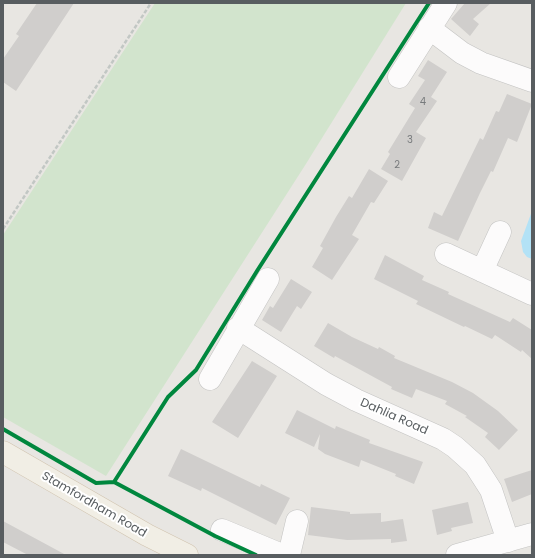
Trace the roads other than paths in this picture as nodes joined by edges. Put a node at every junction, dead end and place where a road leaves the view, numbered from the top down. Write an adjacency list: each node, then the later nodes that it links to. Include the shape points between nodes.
1 (446, 3): 2 (street)
2 (429, 28): 3 (street); 4 (street, via 462,53 481,63)
3 (399, 77)
4 (532, 81)
5 (500, 232): 7 (street)
6 (446, 254): 7 (street)
7 (482, 271): 9 (street)
8 (268, 279): 10 (street)
9 (532, 294)
10 (238, 328): 11 (street); 16 (street, Dahlia Road, via 332,388 437,436 455,447 475,466 490,490)
11 (210, 379)
12 (3, 452): 17 (main road, Stamfordham Road)
13 (297, 521): 19 (street)
14 (222, 530): 18 (street)
15 (532, 534): 16 (street)
16 (508, 541): 20 (street)
17 (187, 555)
18 (282, 555)
19 (289, 555)
20 (457, 555)

